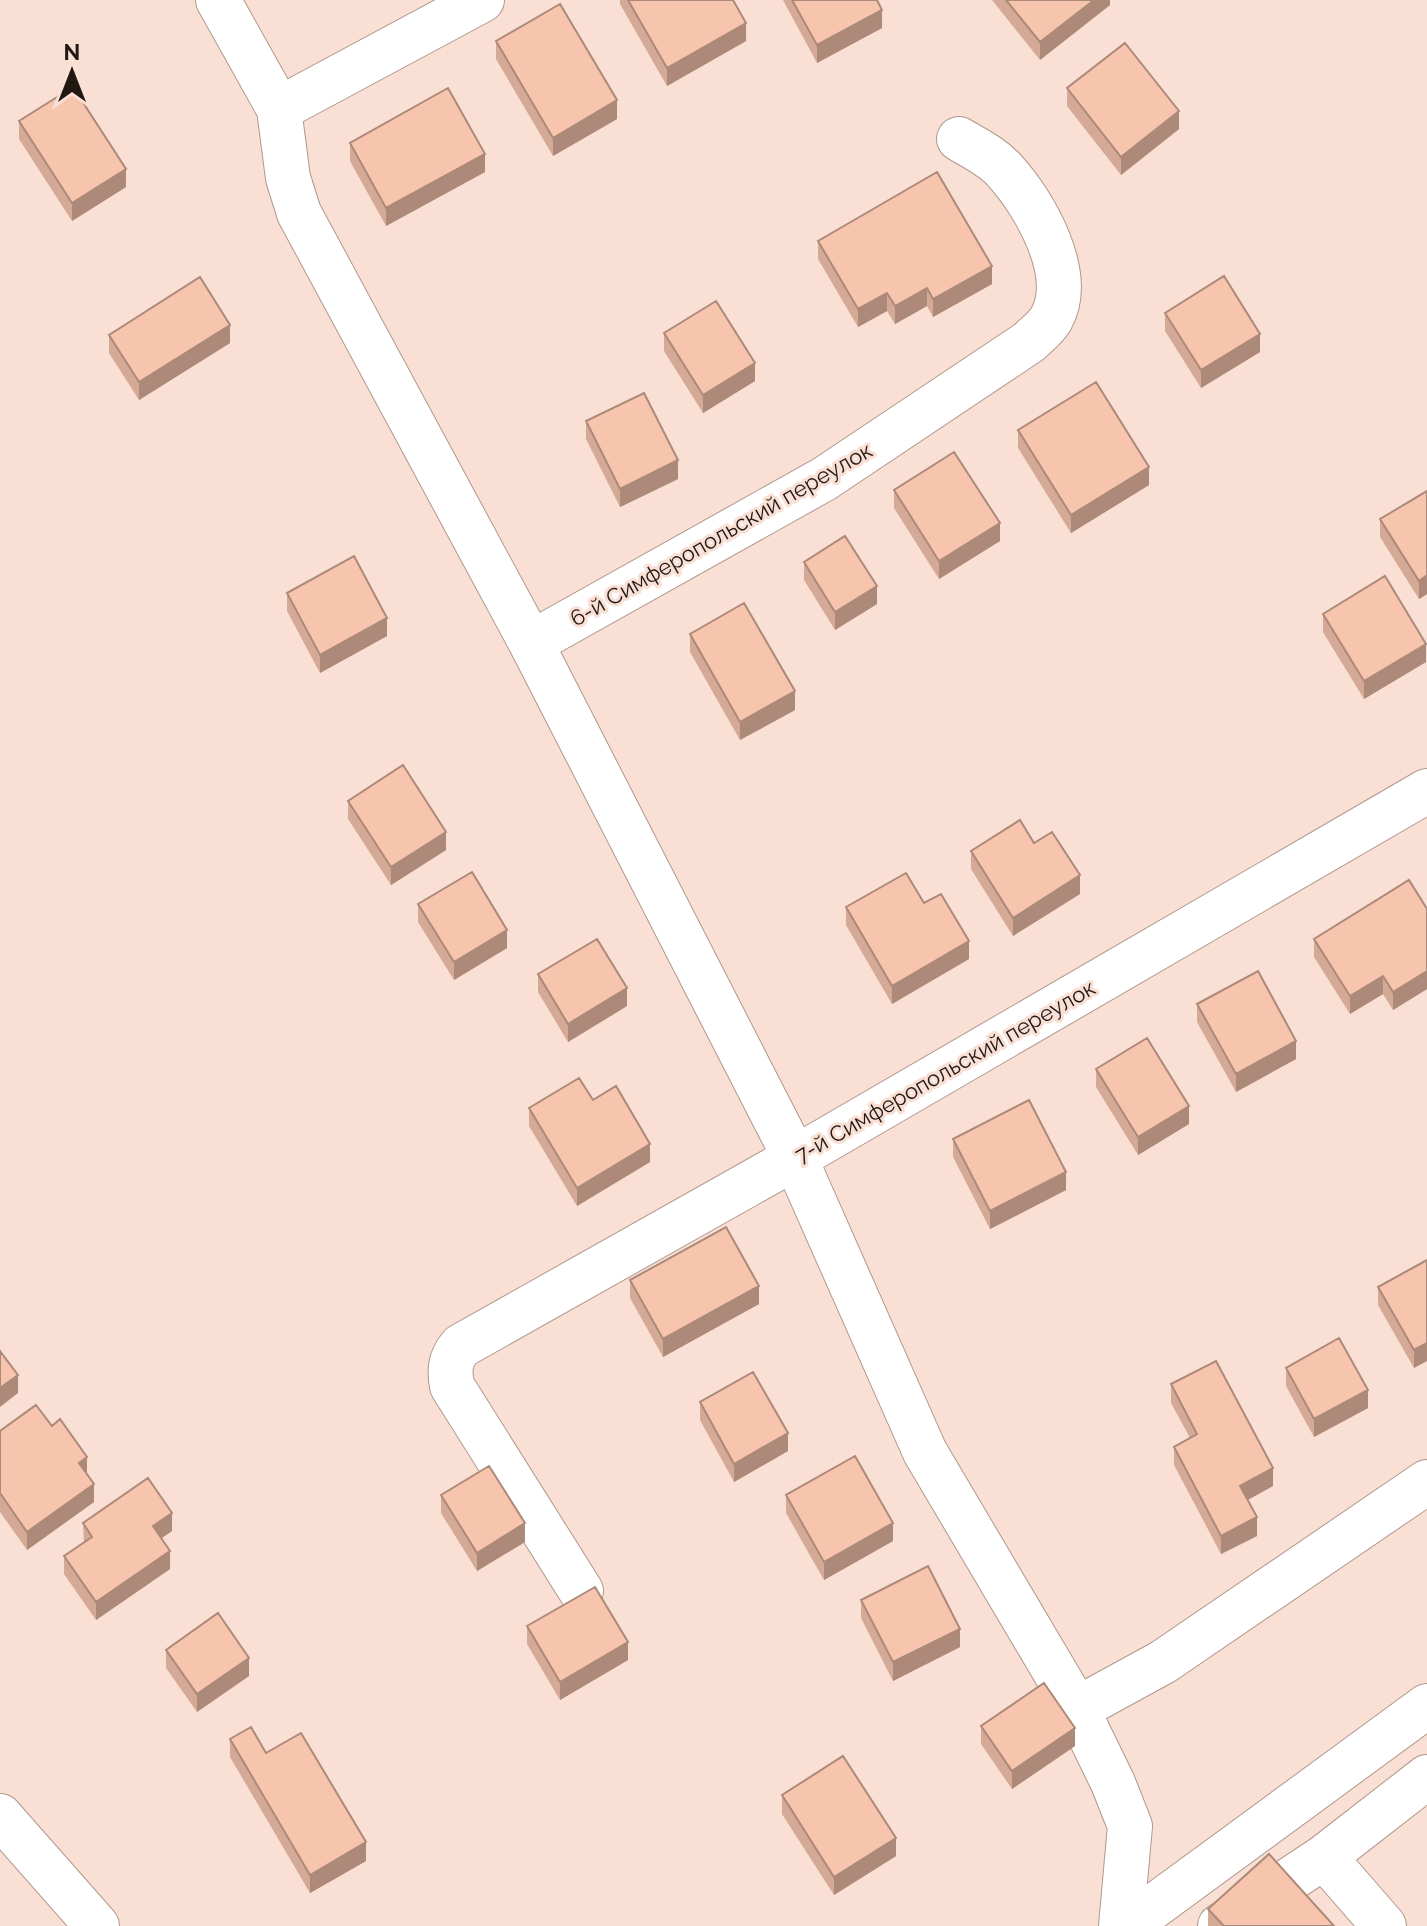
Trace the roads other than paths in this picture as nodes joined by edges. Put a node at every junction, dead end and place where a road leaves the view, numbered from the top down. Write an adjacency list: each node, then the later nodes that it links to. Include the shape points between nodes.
1 (218, 0): 3 (street)
2 (482, 0): 3 (street)
3 (279, 109): 5 (street, via 288,178 299,213)
4 (959, 139): 5 (street, 6-й Симферопольский переулок, via 1003,168 1048,237 1057,267 1051,319 1029,342 824,479)
5 (531, 643): 7 (street)
6 (1427, 791): 7 (street, 7-й Симферопольский переулок)
7 (795, 1158): 9 (street, 7-й Симферопольский переулок, via 461,1346 453,1356 452,1386); 11 (street, via 925,1452)
8 (1427, 1482): 11 (street, via 1163,1662)
9 (581, 1591)
10 (1427, 1706): 16 (street)
11 (1077, 1709): 16 (street, via 1130,1826)
12 (1427, 1777): 14 (street)
13 (0, 1816): 15 (street)
14 (1324, 1857): 17 (street); 18 (street)
15 (97, 1926)
16 (1124, 1926)
17 (1220, 1926)
18 (1384, 1926)

